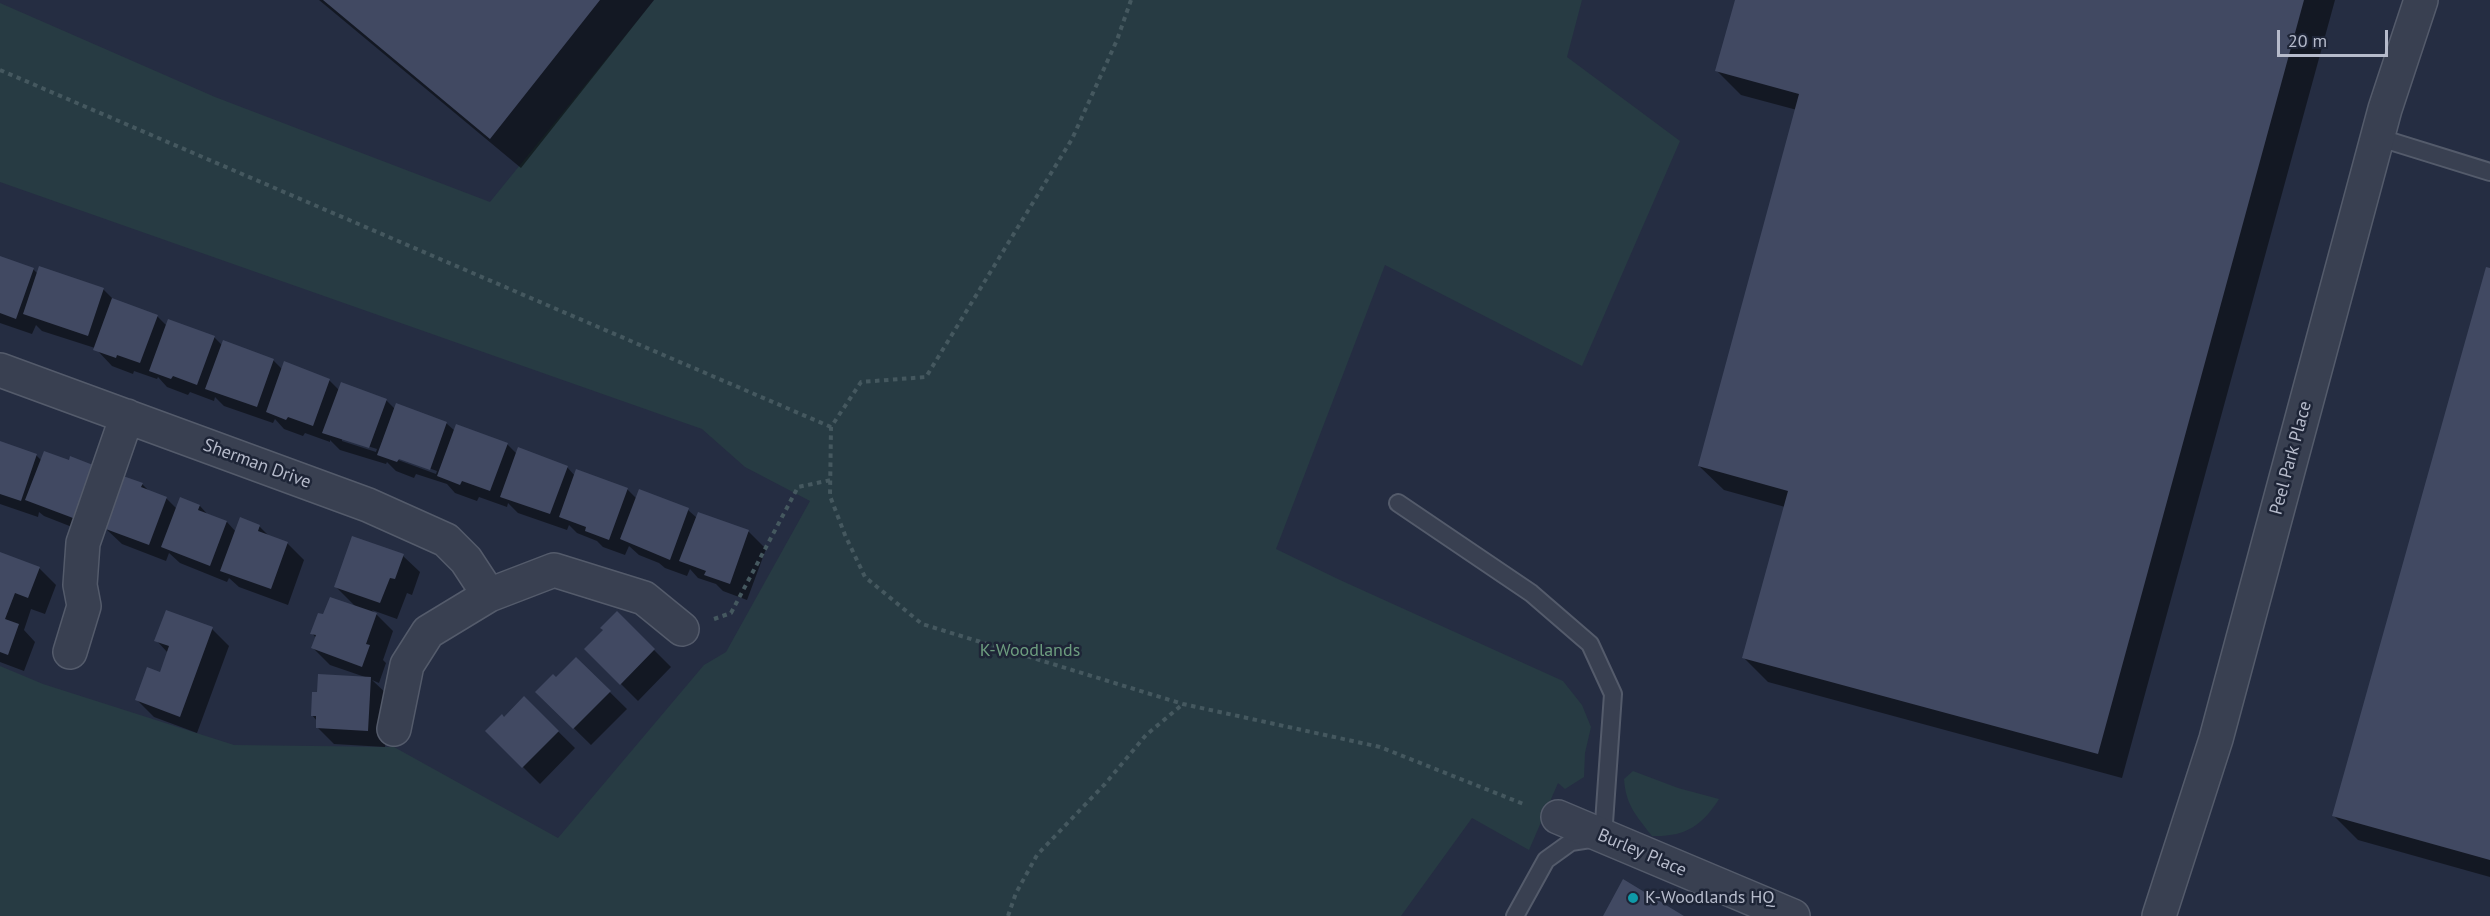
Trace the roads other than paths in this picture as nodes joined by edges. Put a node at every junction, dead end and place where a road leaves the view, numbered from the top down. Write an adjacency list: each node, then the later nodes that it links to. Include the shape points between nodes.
1 (2421, 0): 2 (street, Peel Park Place)
2 (2377, 137): 3 (lane); 15 (street, Peel Park Place, via 2216,739)
3 (2490, 172)
4 (0, 370): 5 (street, Sherman Drive)
5 (127, 416): 7 (street, Sherman Drive, via 368,505 446,540 466,560); 9 (street, via 83,543 80,585 84,606)
6 (1398, 503): 12 (lane, via 1531,593 1590,644 1613,694)
7 (489, 596): 8 (street, via 554,570 644,598); 10 (street, via 428,632 407,665)
8 (682, 629)
9 (70, 652)
10 (394, 729)
11 (1558, 817): 12 (street, Burley Place)
12 (1603, 837): 13 (lane, via 1571,842 1546,860); 14 (street, Burley Place)
13 (1515, 916)
14 (1793, 916)
15 (2159, 916)

